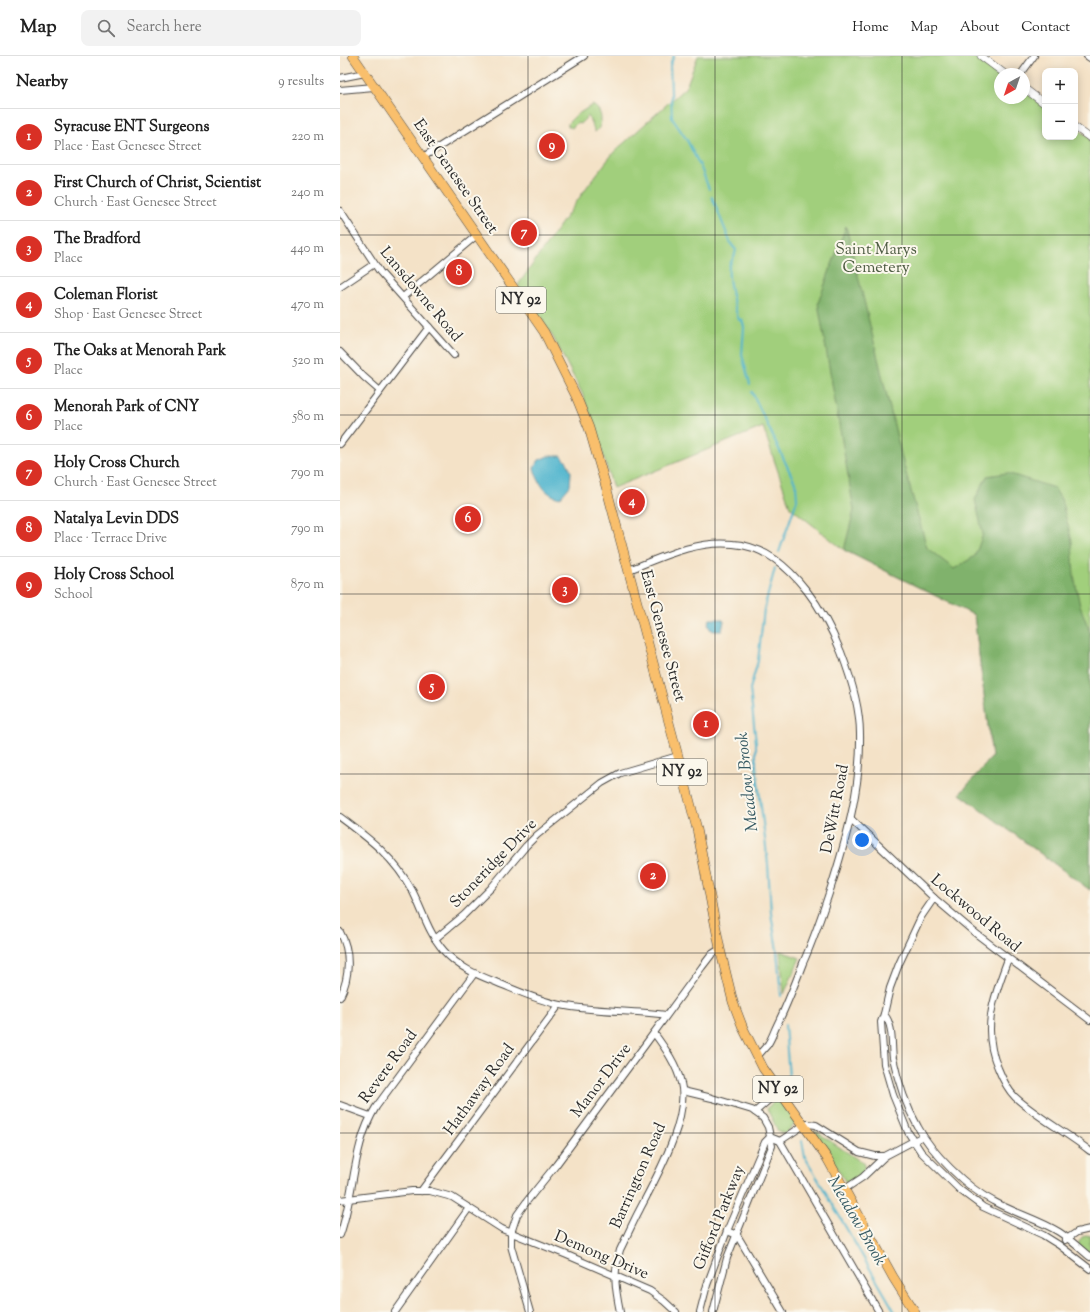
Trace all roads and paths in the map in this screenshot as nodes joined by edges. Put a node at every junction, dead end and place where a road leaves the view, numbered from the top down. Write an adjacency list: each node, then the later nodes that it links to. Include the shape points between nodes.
1 (353, 56): 9 (main road, East Genesee Street / NY 92)
2 (584, 56): 17 (street)
3 (981, 56): 7 (street)
4 (1034, 56): 8 (street)
5 (1087, 56): 6 (street)
6 (1090, 58)
7 (997, 68)
8 (1025, 68)
9 (365, 73): 10 (street); 11 (main road, East Genesee Street / NY 92)
10 (340, 78)
11 (374, 87): 12 (street); 17 (main road, East Genesee Street / NY 92)
12 (340, 90)
13 (1030, 93): 14 (street)
14 (1042, 102)
15 (1078, 129): 16 (street)
16 (1090, 138)
17 (423, 157): 19 (main road, East Genesee Street / NY 92)
18 (340, 211): 20 (street, Lansdowne Road)
19 (477, 235): 22 (street); 28 (main road, East Genesee Street / NY 92, via 544,332 576,396 589,428)
20 (374, 264): 21 (street); 22 (street, Lansdowne Road)
21 (340, 288)
22 (403, 297): 23 (street, Lansdowne Road)
23 (429, 327): 25 (street, Lansdowne Road); 26 (street)
24 (340, 352): 26 (street)
25 (454, 355)
26 (380, 391): 27 (street)
27 (340, 444)
28 (629, 570): 29 (main road, East Genesee Street / NY 92); 31 (street, DeWitt Road, via 688,548 711,543 732,543 769,555 800,582 833,633 848,671 856,701 860,732 859,768)
29 (678, 756): 34 (street, Stoneridge Drive, via 631,769 602,783 537,835 491,888); 35 (main road, East Genesee Street / NY 92, via 697,829)
30 (340, 817): 34 (street, via 388,856 412,892)
31 (851, 819): 32 (street, Lockwood Road); 44 (street, DeWitt Road, via 817,932 768,1044)
32 (934, 898): 36 (street, Lockwood Road); 40 (street, via 921,917 899,964)
33 (340, 932): 38 (street, via 348,957 344,989)
34 (435, 939): 37 (street, via 454,961)
35 (720, 949): 41 (street, Manor Drive, via 712,954); 44 (main road, East Genesee Street / NY 92, via 733,1002)
36 (1008, 959): 42 (street, Lockwood Road); 55 (street, via 990,1015 991,1050 1001,1076 1012,1093 1032,1111)
37 (474, 974): 39 (street); 49 (street, Revere Road)
38 (340, 997)
39 (559, 1005): 41 (street); 58 (street, Hathaway Road)
40 (884, 1014): 51 (street, via 889,1020 899,1082); 54 (street, via 881,1022 884,1064 893,1095)
41 (666, 1015): 43 (street, Manor Drive)
42 (1090, 1020)
43 (654, 1033): 46 (street, Barrington Road, via 668,1052 680,1078); 64 (street, Manor Drive, via 527,1201 517,1215)
44 (757, 1057): 45 (main road, East Genesee Street / NY 92)
45 (779, 1091): 48 (street); 50 (main road, East Genesee Street / NY 92)
46 (683, 1092): 48 (street, via 712,1098); 71 (street, Barrington Road, via 673,1141 620,1250)
47 (340, 1105): 49 (street)
48 (754, 1112): 52 (street, Gifford Parkway, via 763,1118)
49 (370, 1116): 59 (street, Revere Road, via 361,1142)
50 (804, 1125): 53 (street); 56 (street, via 816,1125 865,1155); 57 (main road, East Genesee Street / NY 92)
51 (923, 1136): 54 (street); 67 (street, via 955,1173 981,1194 997,1204 1042,1223)
52 (770, 1137): 53 (street); 63 (street, Gifford Parkway, via 765,1142); 66 (street, Gifford Parkway, via 772,1146)
53 (780, 1141): 79 (street)
54 (913, 1141): 56 (street); 68 (street, via 960,1190 983,1207)
55 (1090, 1151)
56 (885, 1156): 57 (street)
57 (845, 1189): 80 (main road, East Genesee Street / NY 92)
58 (421, 1191): 59 (street, Demong Drive); 61 (street, Demong Drive, via 452,1197)
59 (349, 1199): 60 (street, Demong Drive); 65 (street, Revere Road)
60 (340, 1200)
61 (469, 1208): 64 (street, Demong Drive); 72 (street)
62 (1090, 1229): 67 (street, via 1077,1232)
63 (727, 1231): 66 (street); 76 (street, Gifford Parkway)
64 (511, 1233): 71 (street, Demong Drive); 73 (street, via 511,1246)
65 (340, 1235)
66 (737, 1235): 77 (street, Gifford Parkway, via 722,1274); 78 (street)
67 (1066, 1239): 68 (street); 69 (street)
68 (1059, 1246): 70 (street)
69 (1090, 1257)
70 (1090, 1269)
71 (615, 1276): 74 (street, Barrington Road); 75 (street, Demong Drive, via 650,1291)
72 (395, 1312)
73 (530, 1312)
74 (620, 1312)
75 (676, 1312)
76 (700, 1312)
77 (713, 1312)
78 (783, 1312)
79 (879, 1312)
80 (914, 1312)

